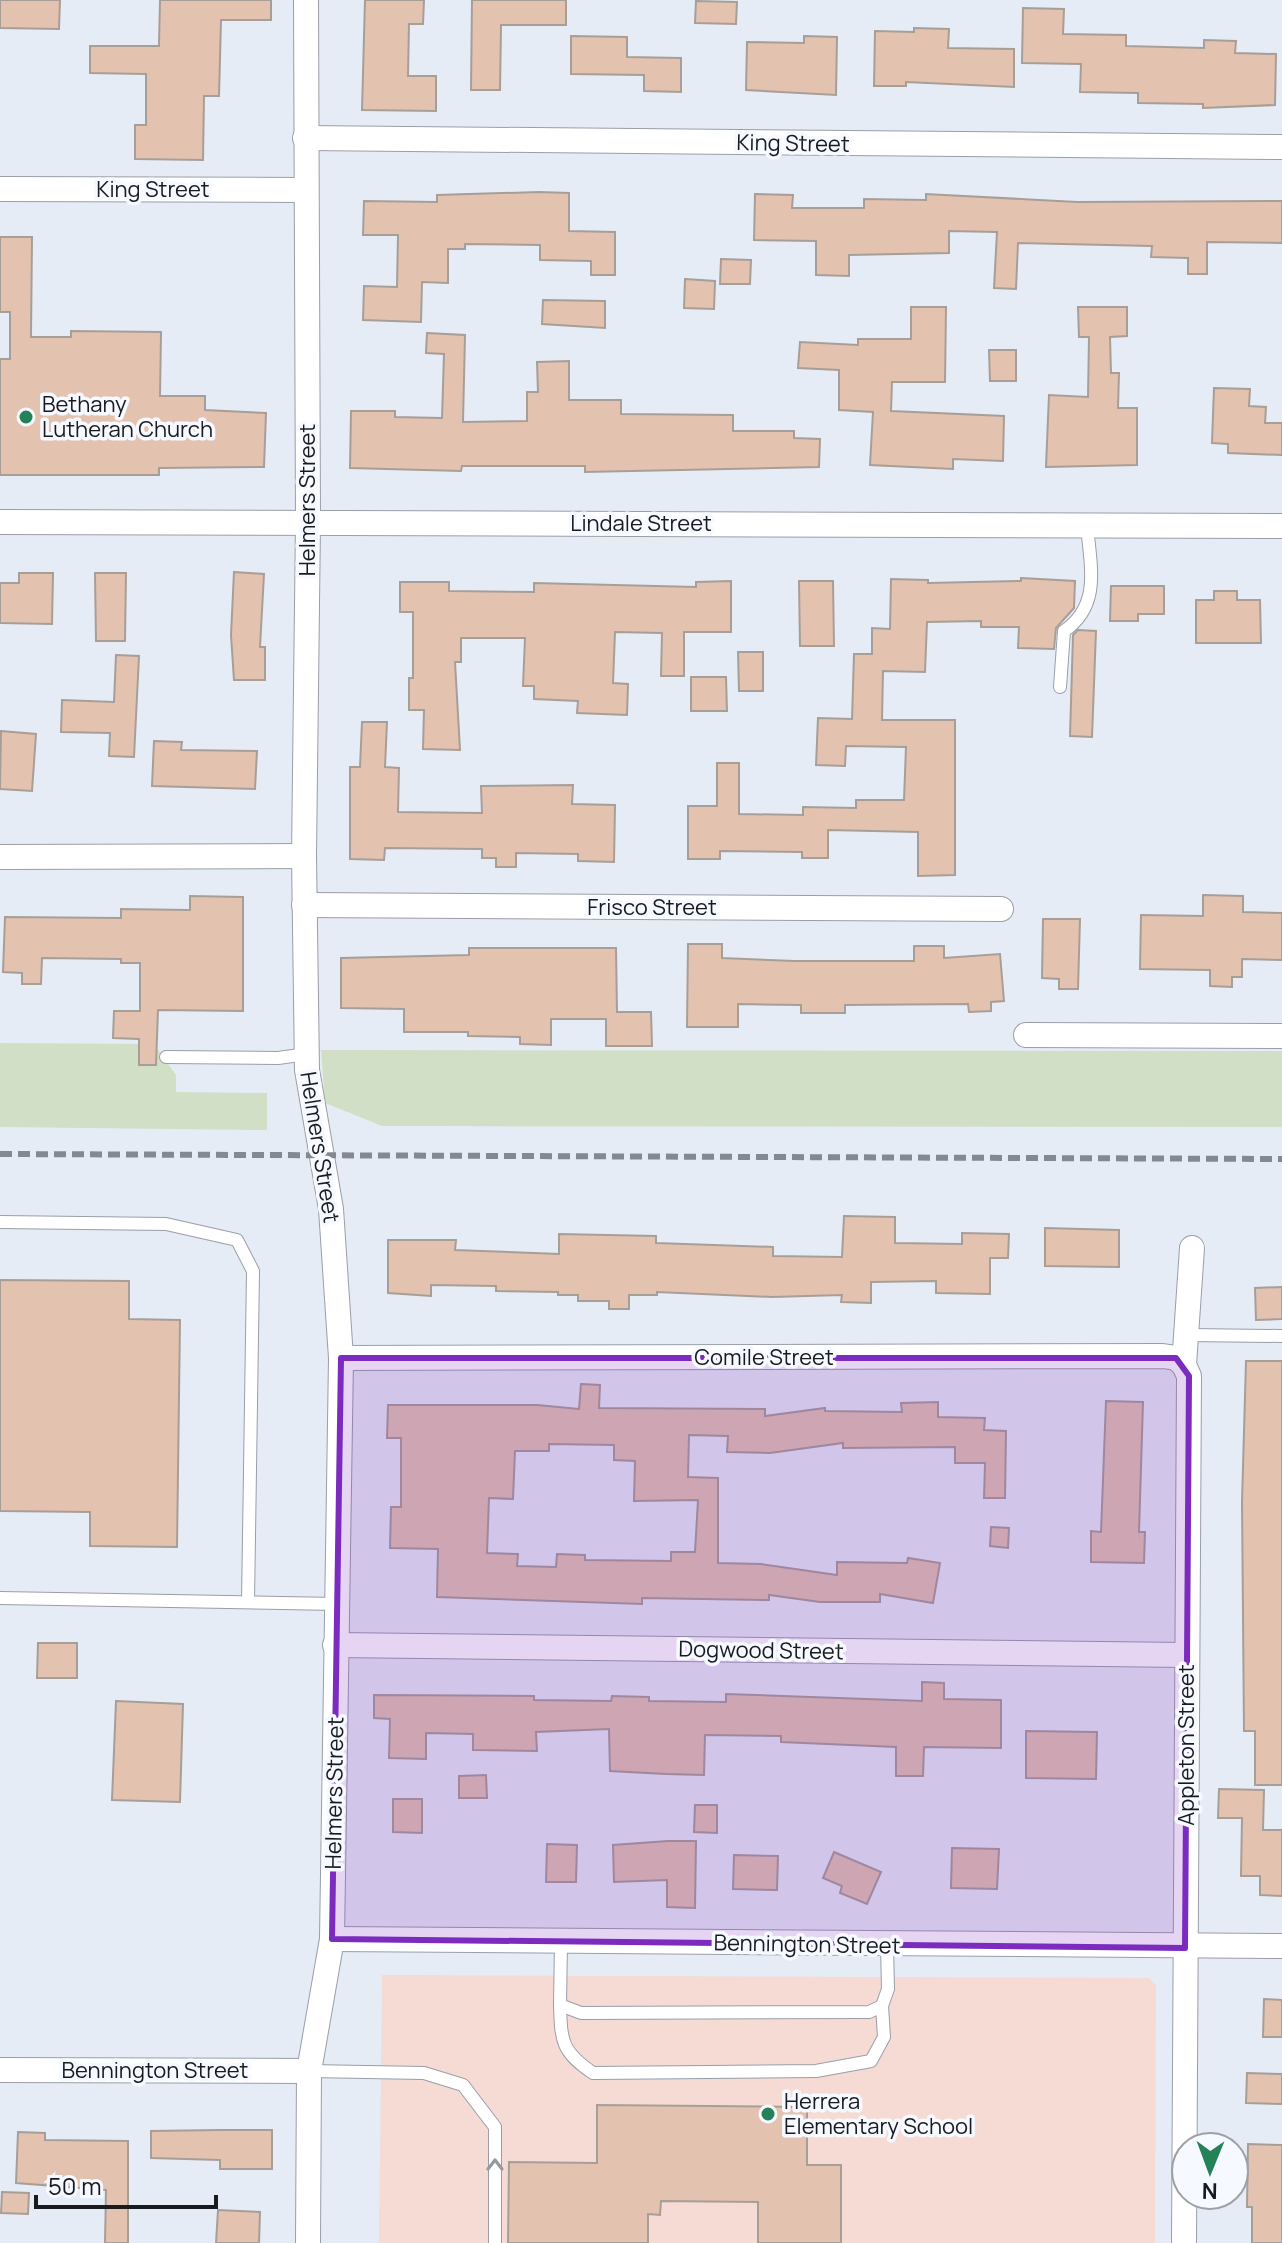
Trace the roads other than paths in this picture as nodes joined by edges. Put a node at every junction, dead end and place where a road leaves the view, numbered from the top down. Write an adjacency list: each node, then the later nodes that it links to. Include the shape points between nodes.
1 (306, 0): 2 (street, Helmers Street)
2 (305, 138): 3 (street, King Street); 5 (street, Helmers Street)
3 (1282, 147)
4 (0, 189): 5 (street, King Street)
5 (305, 190): 7 (street, Helmers Street)
6 (0, 522): 7 (street, Lindale Street)
7 (308, 522): 8 (street, Lindale Street); 11 (street, Helmers Street)
8 (1087, 525): 9 (street, Lindale Street); 10 (lane, via 1090,602 1064,631)
9 (1282, 526)
10 (1060, 687)
11 (304, 856): 12 (street); 13 (street, Helmers Street)
12 (0, 857)
13 (304, 905): 14 (street, Frisco Street); 17 (street, Helmers Street)
14 (1001, 909)
15 (1026, 1035): 16 (street)
16 (1282, 1036)
17 (307, 1054): 18 (lane); 23 (street, Helmers Street, via 311,1108 331,1209)
18 (166, 1057)
19 (0, 1222): 26 (lane, via 166,1224 237,1240 253,1271)
20 (1192, 1248): 21 (street, Appleton Street)
21 (1187, 1335): 22 (lane); 24 (street, Appleton Street)
22 (1282, 1336)
23 (341, 1358): 24 (street, Comile Street, via 1163,1356); 27 (street, Helmers Street)
24 (1184, 1365): 29 (street, Appleton Street, via 1189,1376)
25 (0, 1598): 26 (lane)
26 (248, 1602): 27 (lane)
27 (337, 1604): 28 (street, Helmers Street)
28 (335, 1645): 29 (street, Dogwood Street); 30 (street, Helmers Street)
29 (1186, 1655): 34 (street, Appleton Street)
30 (332, 1939): 31 (street, Bennington Street); 38 (street, Helmers Street)
31 (561, 1942): 32 (street, Bennington Street); 35 (lane)
32 (887, 1945): 34 (street, Bennington Street); 36 (lane, via 888,1989)
33 (1282, 1946): 34 (street, Bennington Street)
34 (1185, 1948): 41 (street, Appleton Street)
35 (560, 2005): 36 (lane, via 581,2013 869,2012); 36 (lane, via 561,2039 572,2059 593,2073 816,2071 871,2061 884,2037)
36 (882, 2006)
37 (0, 2070): 38 (street, Bennington Street)
38 (309, 2071): 39 (street, Helmers Street); 40 (lane, one-way to 38, via 495,2127 463,2085 424,2073)
39 (308, 2243)
40 (495, 2243)
41 (1184, 2243)

